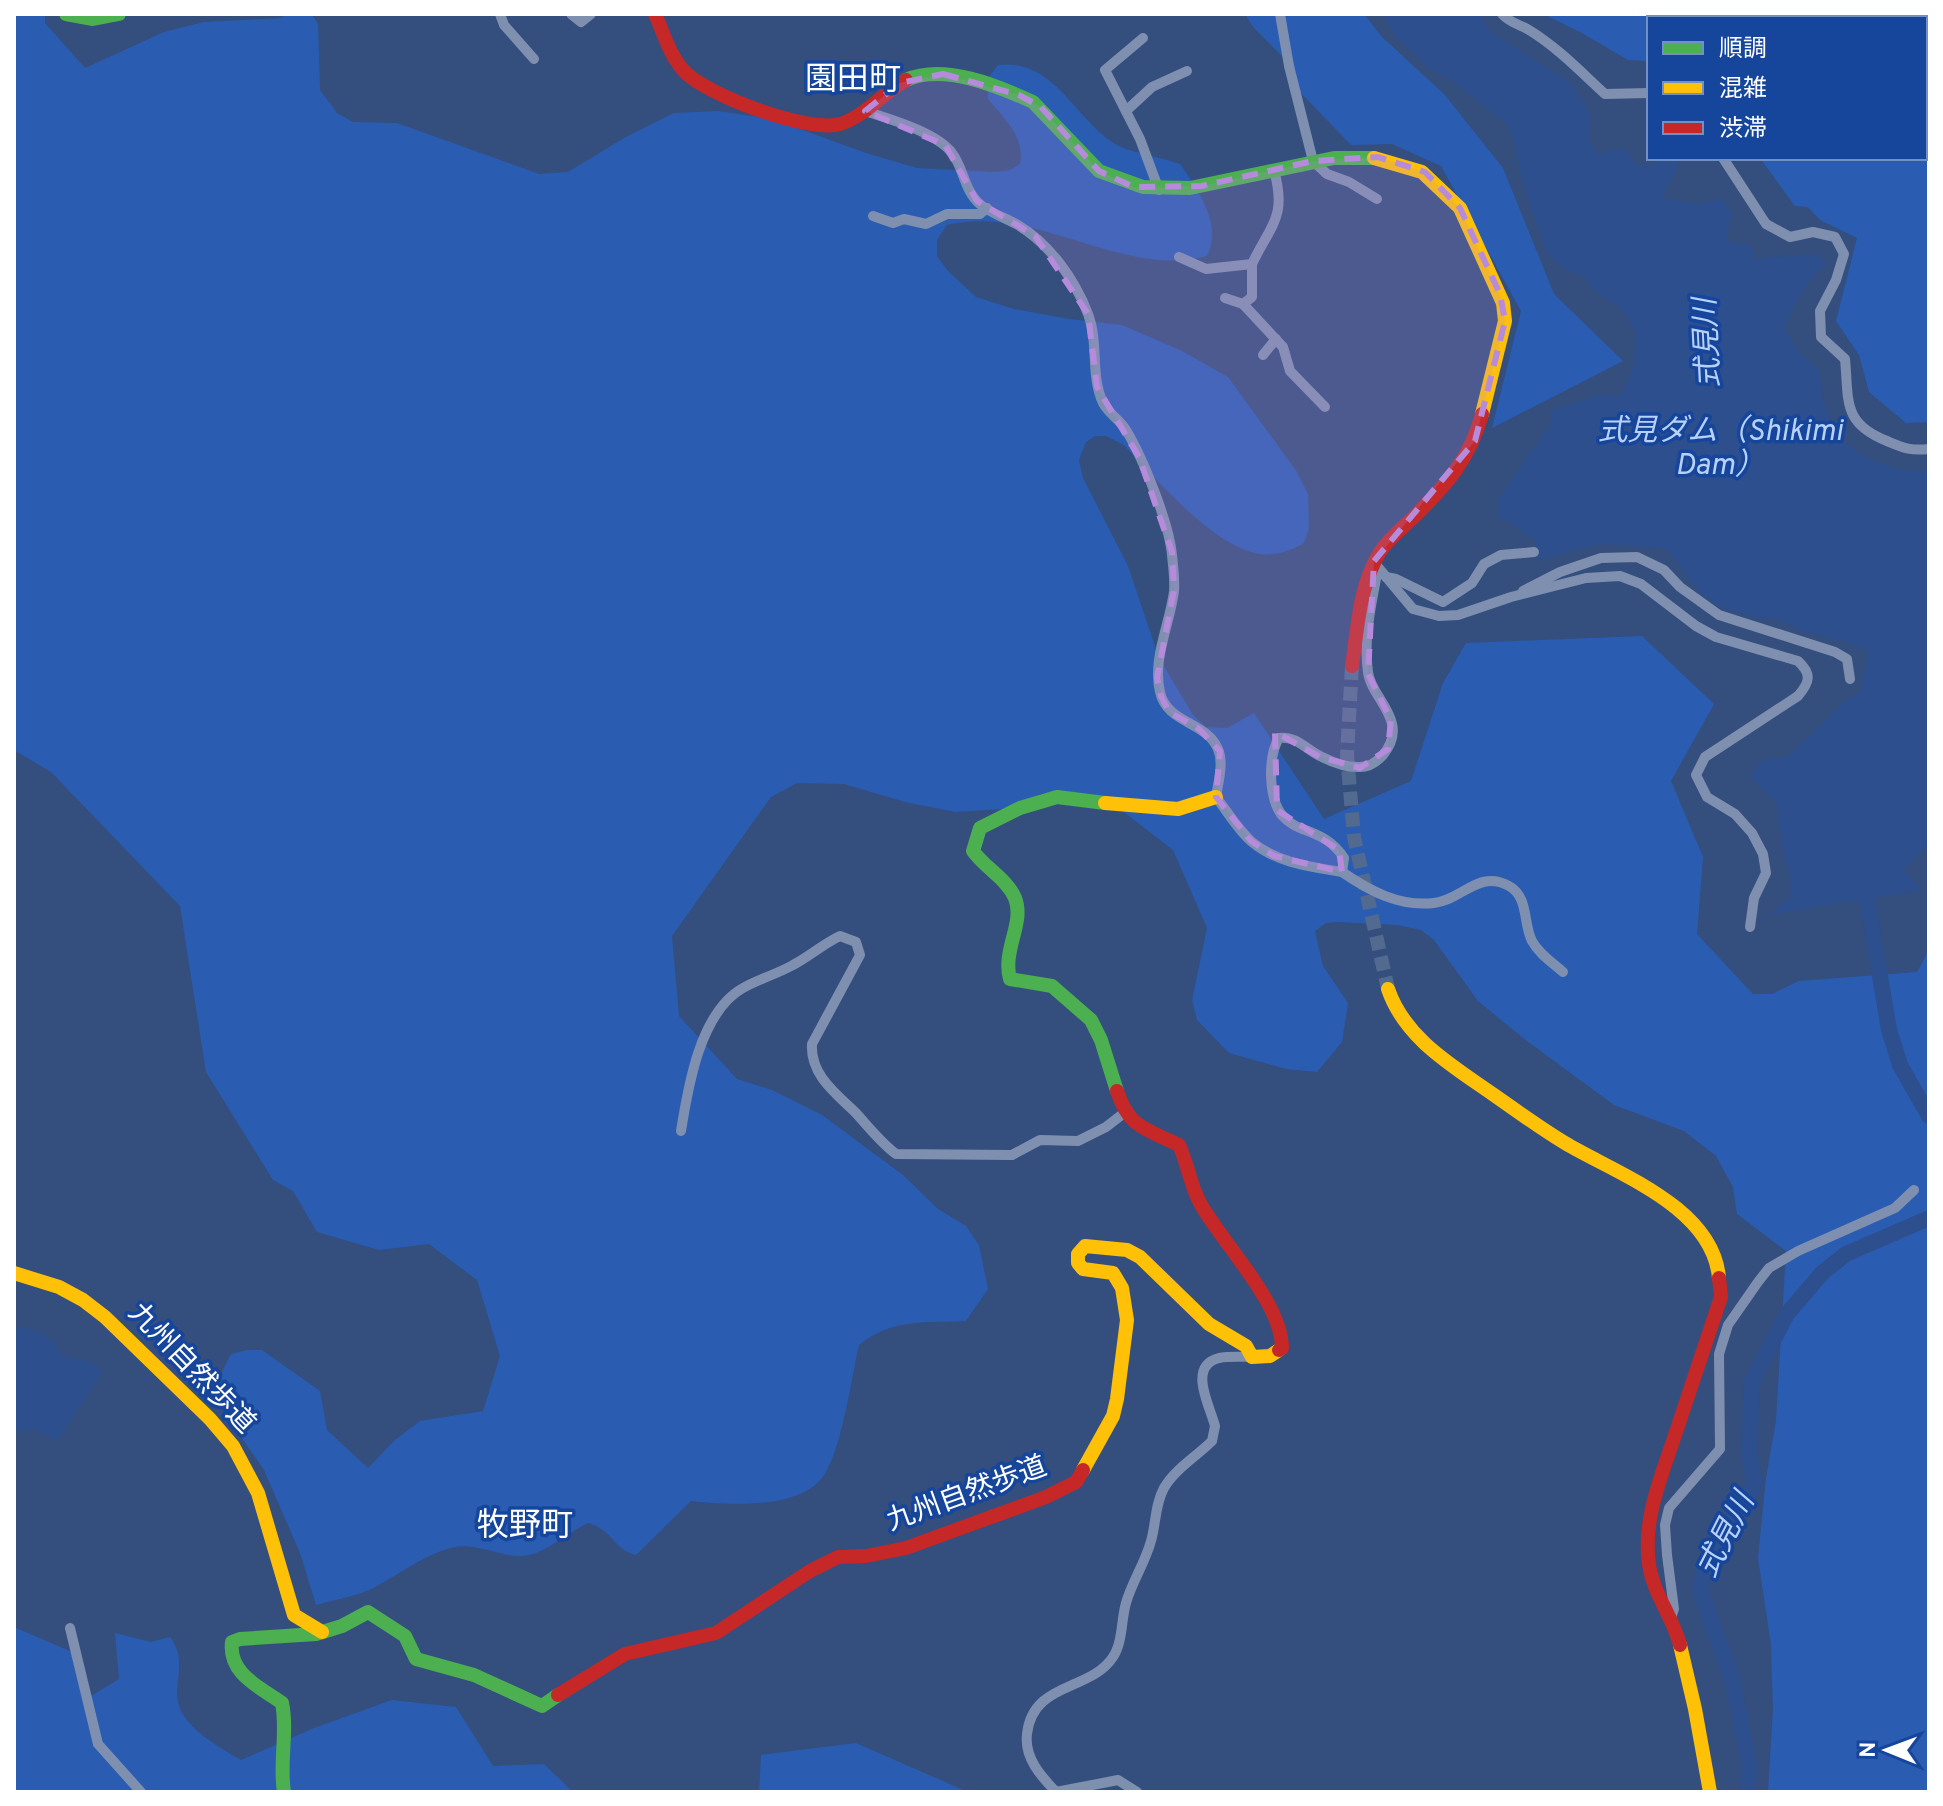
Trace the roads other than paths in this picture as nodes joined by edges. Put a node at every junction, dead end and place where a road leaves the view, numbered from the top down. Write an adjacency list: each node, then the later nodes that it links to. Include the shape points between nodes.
1 (66, 14): 2 (street, via 93,19)
2 (119, 14)
3 (500, 14): 10 (street)
4 (571, 14): 5 (street, via 581,22)
5 (591, 14)
6 (655, 14): 13 (street, via 681,67 714,90 806,125 834,126)
7 (1280, 14): 16 (street)
8 (1502, 14): 12 (street, via 1605,94)
9 (1143, 38): 14 (street, via 1105,70)
10 (534, 59)
11 (1187, 71): 14 (street, via 1152,87)
12 (1647, 93)
13 (865, 111): 18 (street, via 911,77 943,74 1033,102 1099,171 1134,187); 20 (street, via 945,145 972,195)
14 (1126, 111): 18 (street)
15 (1724, 160): 29 (street, via 1766,224 1790,237 1813,232 1835,237 1844,254 1820,311 1821,337 1845,359 1855,423 1911,451)
16 (1313, 161): 17 (street); 19 (street, via 1327,174); 31 (street, via 1395,158 1425,172 1460,208 1503,303 1505,321 1475,441 1443,487 1398,530)
17 (1274, 170): 18 (street); 23 (street, via 1279,189 1276,223)
18 (1159, 190)
19 (1377, 199)
20 (987, 208): 21 (street, via 980,214 947,214 920,224); 35 (street, via 1035,236 1075,287 1088,314 1097,387 1139,457 1172,552 1174,590 1157,678 1161,696 1169,712 1199,729 1220,751)
21 (873, 216)
22 (1179, 257): 23 (street, via 1206,269)
23 (1252, 264): 25 (street, via 1252,297)
24 (1225, 298): 25 (street)
25 (1243, 304): 26 (street)
26 (1276, 339): 27 (street); 28 (street, via 1290,371)
27 (1263, 355)
28 (1325, 407)
29 (1929, 449)
30 (1534, 552): 31 (street, via 1501,555 1484,564 1472,583 1443,602)
31 (1379, 569): 32 (street, via 1413,609 1439,616); 33 (street, via 1360,607); 36 (street, via 1368,627 1368,674 1391,720 1388,749 1373,765 1360,768 1320,757 1288,737 1279,738 1272,756 1277,810 1299,829 1339,850)
32 (1518, 595): 34 (street, via 1530,585 1601,558 1637,557 1664,570 1719,615 1835,652 1847,659); 37 (street, via 1586,578 1620,576 1641,584 1716,637 1798,661 1807,669 1807,686 1798,696 1705,757 1696,775 1707,797 1735,814 1763,854 1766,873 1754,898)
33 (1352, 666)
34 (1850, 679)
35 (1216, 797): 36 (street, via 1251,841 1274,856); 40 (street, via 1178,809 1057,797 991,822 975,839 973,851 981,865 1015,898 1018,910 1006,952 1010,979 1052,986 1091,1020)
36 (1342, 872): 38 (street, via 1387,898 1414,904 1438,903 1477,882 1511,886 1524,905 1531,940)
37 (1750, 927)
38 (1563, 972)
39 (1388, 989): 45 (street, via 1420,1040 1446,1061 1551,1134 1663,1196 1711,1249 1721,1274 1721,1297 1656,1493 1647,1536 1649,1566)
40 (1124, 1113): 41 (street, via 1078,1141 1040,1140 1012,1155 896,1154 836,1096 811,1056 812,1044 860,955 856,942 840,936 725,1002 701,1048); 44 (street, via 1179,1145 1200,1203 1272,1310 1282,1332 1282,1348 1270,1356)
41 (681, 1131)
42 (1914, 1190): 45 (street, via 1895,1208 1769,1268 1728,1325 1719,1354 1720,1449 1669,1508 1665,1525 1674,1609)
43 (14, 1273): 47 (street, 九州自然歩道, via 83,1300 210,1419 233,1446 258,1493 294,1615)
44 (1252, 1357): 47 (street, 九州自然歩道, via 1246,1346 1209,1324 1140,1257 1127,1250 1085,1246 1077,1255 1080,1265 1113,1273 1122,1288 1127,1320 1113,1416 1076,1482 906,1548 838,1557 716,1633 625,1654 542,1706 474,1675 416,1659 405,1636 368,1612 341,1629); 50 (street, via 1219,1358 1204,1368 1201,1379 1215,1433 1164,1488 1151,1541 1126,1602 1115,1655 1098,1673 1050,1694 1035,1710 1027,1733 1027,1752 1056,1792 1118,1780)
45 (1670, 1621): 51 (street, via 1695,1709)
46 (70, 1628): 48 (street, via 98,1744)
47 (322, 1632): 49 (street, via 244,1637 232,1642 229,1653 234,1666 282,1703)
48 (141, 1792)
49 (284, 1792)
50 (1137, 1792)
51 (1710, 1792)

